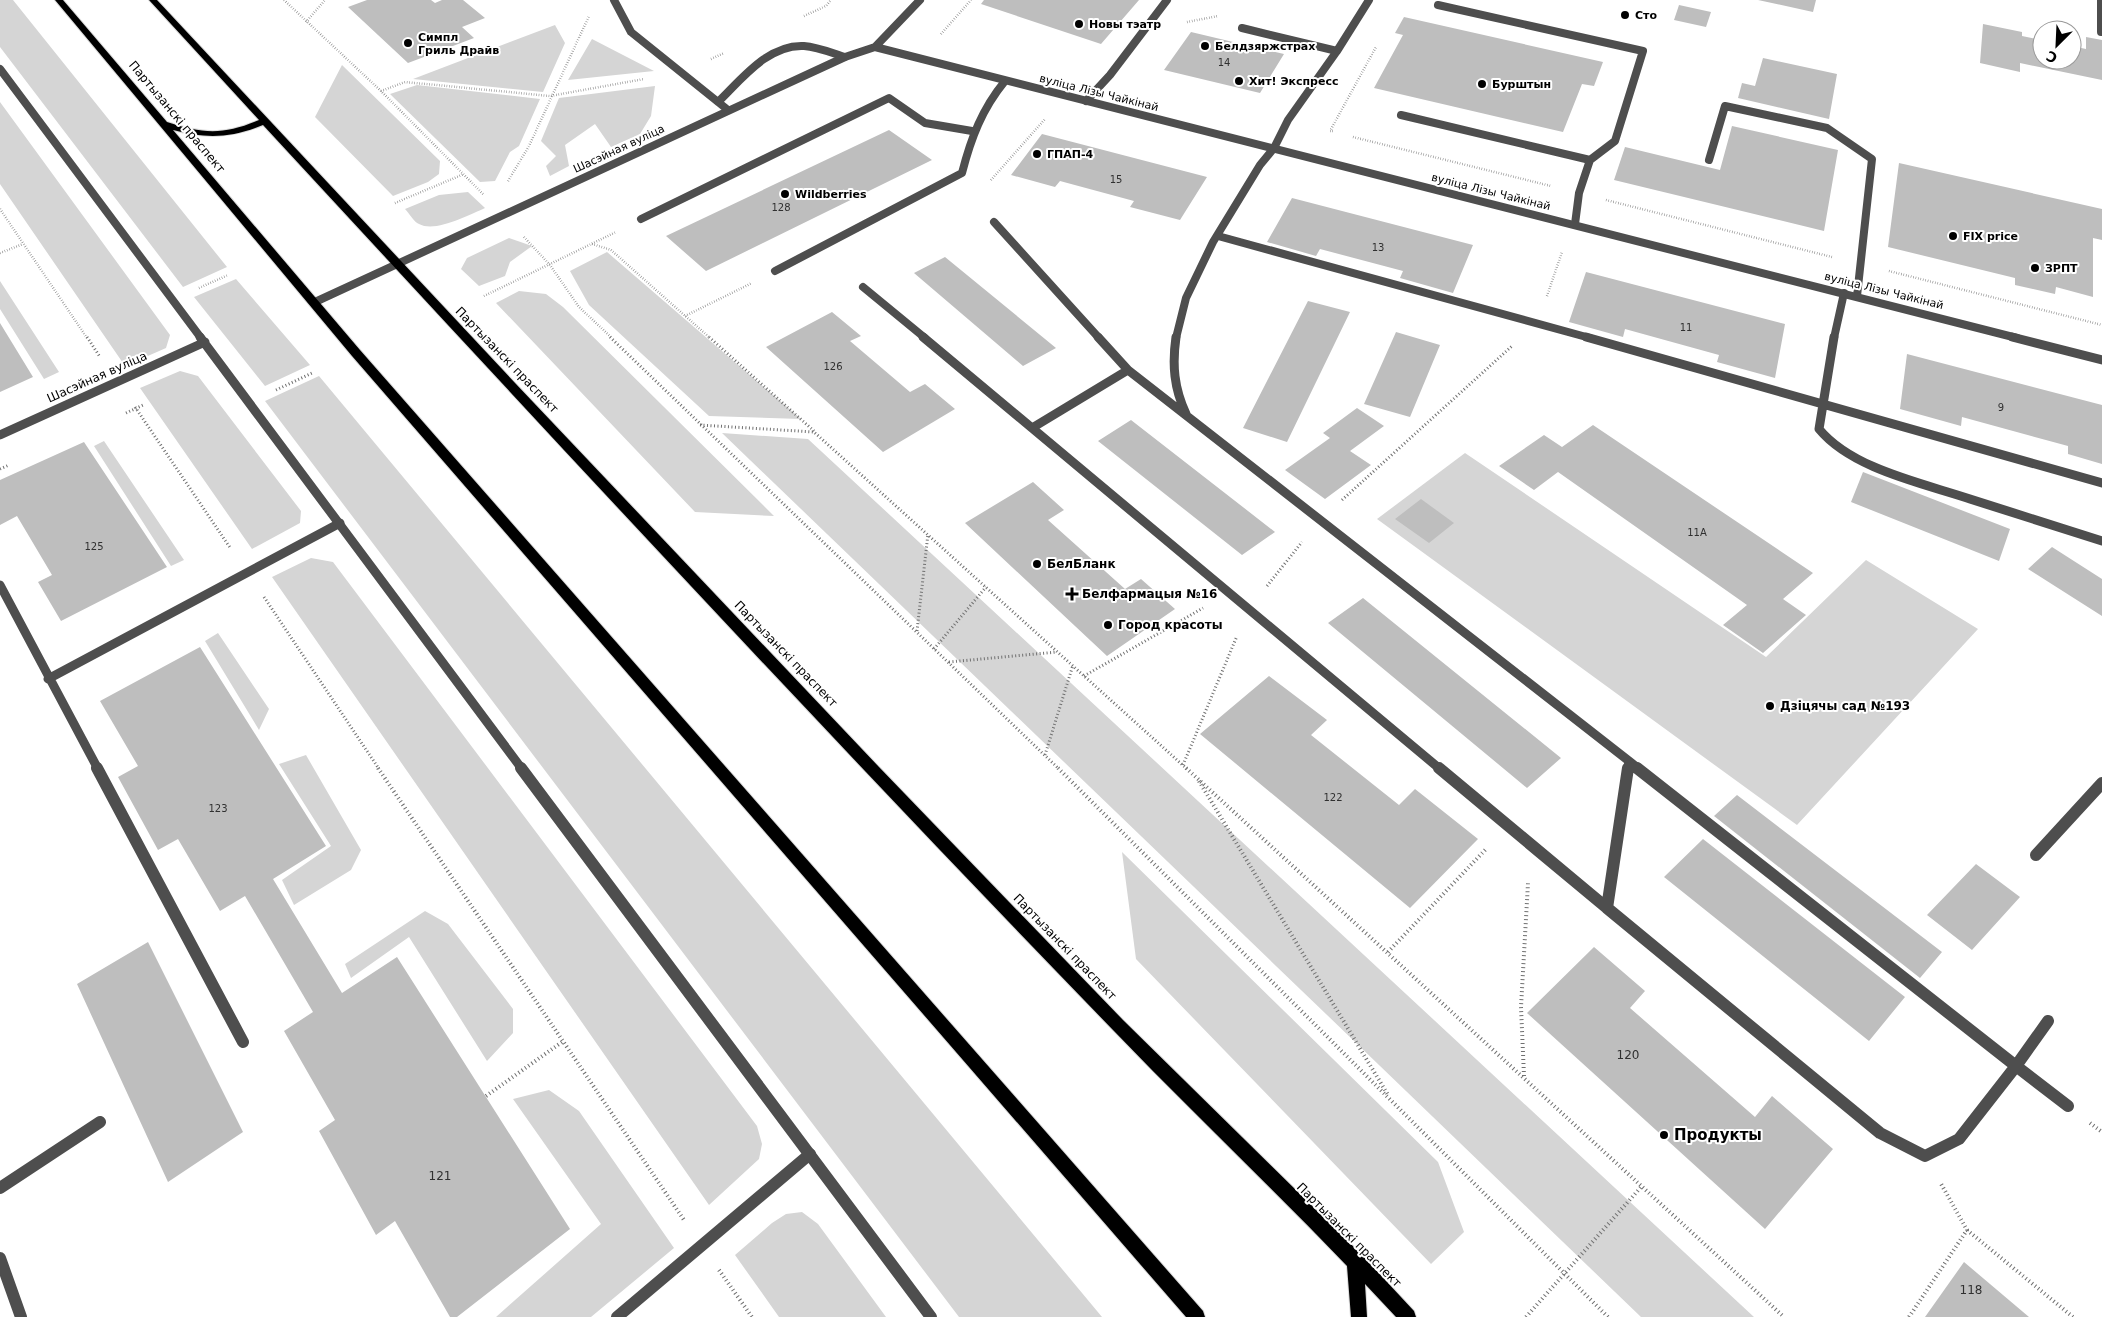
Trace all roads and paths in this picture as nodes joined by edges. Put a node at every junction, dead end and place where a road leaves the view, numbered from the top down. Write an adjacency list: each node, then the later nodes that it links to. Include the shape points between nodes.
1 (59, 0): 35 (main road, Партызанскі праспект)
2 (153, 0): 34 (main road, Партызанскі праспект)
3 (284, 0): 16 (path)
4 (325, 0): 16 (path)
5 (614, 0): 25 (street, via 631,32)
6 (831, 0): 15 (path, via 826,6)
7 (920, 0): 20 (street, Шасэйная вуліца)
8 (971, 0): 19 (path)
9 (1167, 0): 29 (street)
10 (1369, 0): 14 (street)
11 (2101, 0): 18 (street)
12 (1438, 5): 40 (street, via 1643,51 1615,141)
13 (592, 8): 28 (path)
14 (1358, 17): 21 (street); 37 (path, via 1389,24 1330,131)
15 (799, 18)
16 (306, 22): 27 (path)
17 (1242, 28): 21 (street)
18 (2100, 32)
19 (941, 34)
20 (875, 47): 23 (street, Шасэйная вуліца); 26 (street, вуліца Лізы Чайкінай)
21 (1337, 51): 39 (street, via 1288,120)
22 (728, 52): 25 (path)
23 (845, 57): 30 (street, via 809,47 782,48); 31 (street, Шасэйная вуліца)
24 (0, 69): 70 (street)
25 (683, 72): 28 (path); 30 (street)
26 (1005, 81): 29 (street, вуліца Лізы Чайкінай); 36 (street, via 992,96)
27 (380, 91): 28 (path, via 405,82); 42 (path)
28 (550, 96): 43 (path, via 529,146)
29 (1086, 101): 39 (street, вуліца Лізы Чайкінай)
30 (718, 102): 31 (street)
31 (728, 110): 57 (street, Шасэйная вуліца)
32 (1401, 115): 40 (street)
33 (1046, 119): 49 (path, via 980,193)
34 (265, 121): 35 (main road, via 250,128 210,136); 57 (main road, Партызанскі праспект)
35 (163, 124): 66 (main road, Партызанскі праспект)
36 (972, 131): 48 (street, via 925,123 889,98); 59 (street, via 962,173)
37 (1339, 133)
38 (1349, 135): 44 (path)
39 (1274, 148): 50 (street, вуліца Лізы Чайкінай); 52 (street, via 1260,165)
40 (1590, 160): 44 (street)
41 (1709, 160): 56 (street, via 1725,106 1827,128 1872,159)
42 (464, 174): 45 (path); 46 (path)
43 (503, 188)
44 (1578, 193): 50 (street); 56 (path)
45 (486, 198)
46 (395, 203)
47 (0, 210): 53 (path)
48 (641, 219)
49 (994, 222): 72 (street)
50 (1575, 224): 63 (street, вуліца Лізы Чайкінай)
51 (520, 233): 58 (path)
52 (1218, 236): 68 (street); 77 (street, via 1190,287 1179,316 1173,355 1175,387)
53 (23, 244): 55 (path); 74 (path)
54 (1564, 244): 68 (path)
55 (0, 253)
56 (1860, 264): 65 (street); 69 (path)
57 (396, 265): 66 (street, Шасэйная вуліца); 125 (main road, Партызанскі праспект, via 1121,1028)
58 (550, 265): 64 (path); 67 (path, via 592,244 611,250); 78 (path, via 579,307)
59 (774, 271): 67 (path)
60 (228, 275): 62 (path)
61 (862, 287): 79 (street)
62 (196, 289)
63 (1844, 293): 65 (street, вуліца Лізы Чайкінай); 76 (street)
64 (484, 296)
65 (1857, 296): 71 (street, вуліца Лізы Чайкінай)
66 (315, 302): 131 (main road, Партызанскі праспект)
67 (686, 316): 80 (path)
68 (1538, 323): 76 (street); 83 (path)
69 (2102, 325)
70 (205, 342): 74 (street, Шасэйная вуліца); 84 (street)
71 (2102, 360)
72 (1128, 370): 77 (street); 79 (street)
73 (312, 373): 75 (path)
74 (117, 382): 81 (street, Шасэйная вуліца); 87 (path)
75 (268, 394)
76 (1822, 403): 82 (street); 86 (street, via 1820,428 1828,440 1844,452 1890,473)
77 (1186, 415): 83 (street)
78 (700, 425): 80 (path); 92 (path)
79 (1032, 428): 90 (street)
80 (814, 432): 85 (path)
81 (0, 434)
82 (2102, 483)
83 (1319, 520): 91 (path); 100 (street)
84 (340, 522): 87 (street); 118 (street)
85 (928, 534): 89 (path); 92 (path)
86 (2102, 541)
87 (246, 571): 98 (street); 111 (path)
88 (0, 585): 98 (street)
89 (986, 587): 93 (path); 94 (path)
90 (1229, 593): 91 (street); 97 (path)
91 (1249, 609): 101 (path); 104 (street)
92 (917, 632): 93 (path)
93 (934, 649): 95 (path)
94 (1057, 652): 95 (path); 96 (path)
95 (948, 662): 99 (path)
96 (1073, 666): 97 (path); 99 (path)
97 (1084, 676): 101 (path)
98 (48, 679): 110 (street)
99 (1045, 755): 115 (path)
100 (1629, 761): 107 (street); 112 (street)
101 (1183, 765): 102 (path)
102 (1196, 777): 108 (path); 115 (path)
103 (2102, 783): 106 (street)
104 (1508, 825): 105 (street); 108 (path)
105 (1530, 844): 107 (street); 113 (path, via 1521,1007)
106 (2036, 856)
107 (1608, 908): 119 (street, via 1880,1133)
108 (1388, 952): 113 (path)
109 (2048, 1022): 112 (street)
110 (243, 1042)
111 (562, 1042): 114 (path); 123 (path)
112 (2016, 1066): 116 (street); 119 (street, via 1959,1140)
113 (1524, 1077): 120 (path)
114 (486, 1096)
115 (1391, 1100): 126 (path)
116 (2068, 1106)
117 (100, 1122): 121 (street)
118 (810, 1154): 123 (street); 130 (street)
119 (1925, 1156): 122 (path)
120 (1642, 1186): 126 (path); 136 (path)
121 (0, 1188)
122 (1967, 1230): 137 (path); 138 (path)
123 (702, 1244): 128 (street); 129 (path)
124 (0, 1258): 127 (street)
125 (1355, 1260): 132 (main road); 133 (main road, Партызанскі праспект)
126 (1564, 1272): 134 (path); 135 (path)
127 (21, 1317)
128 (616, 1317)
129 (752, 1317)
130 (931, 1317)
131 (1197, 1317)
132 (1359, 1317)
133 (1408, 1317)
134 (1526, 1317)
135 (1608, 1317)
136 (1784, 1317)
137 (1909, 1317)
138 (2073, 1317)

